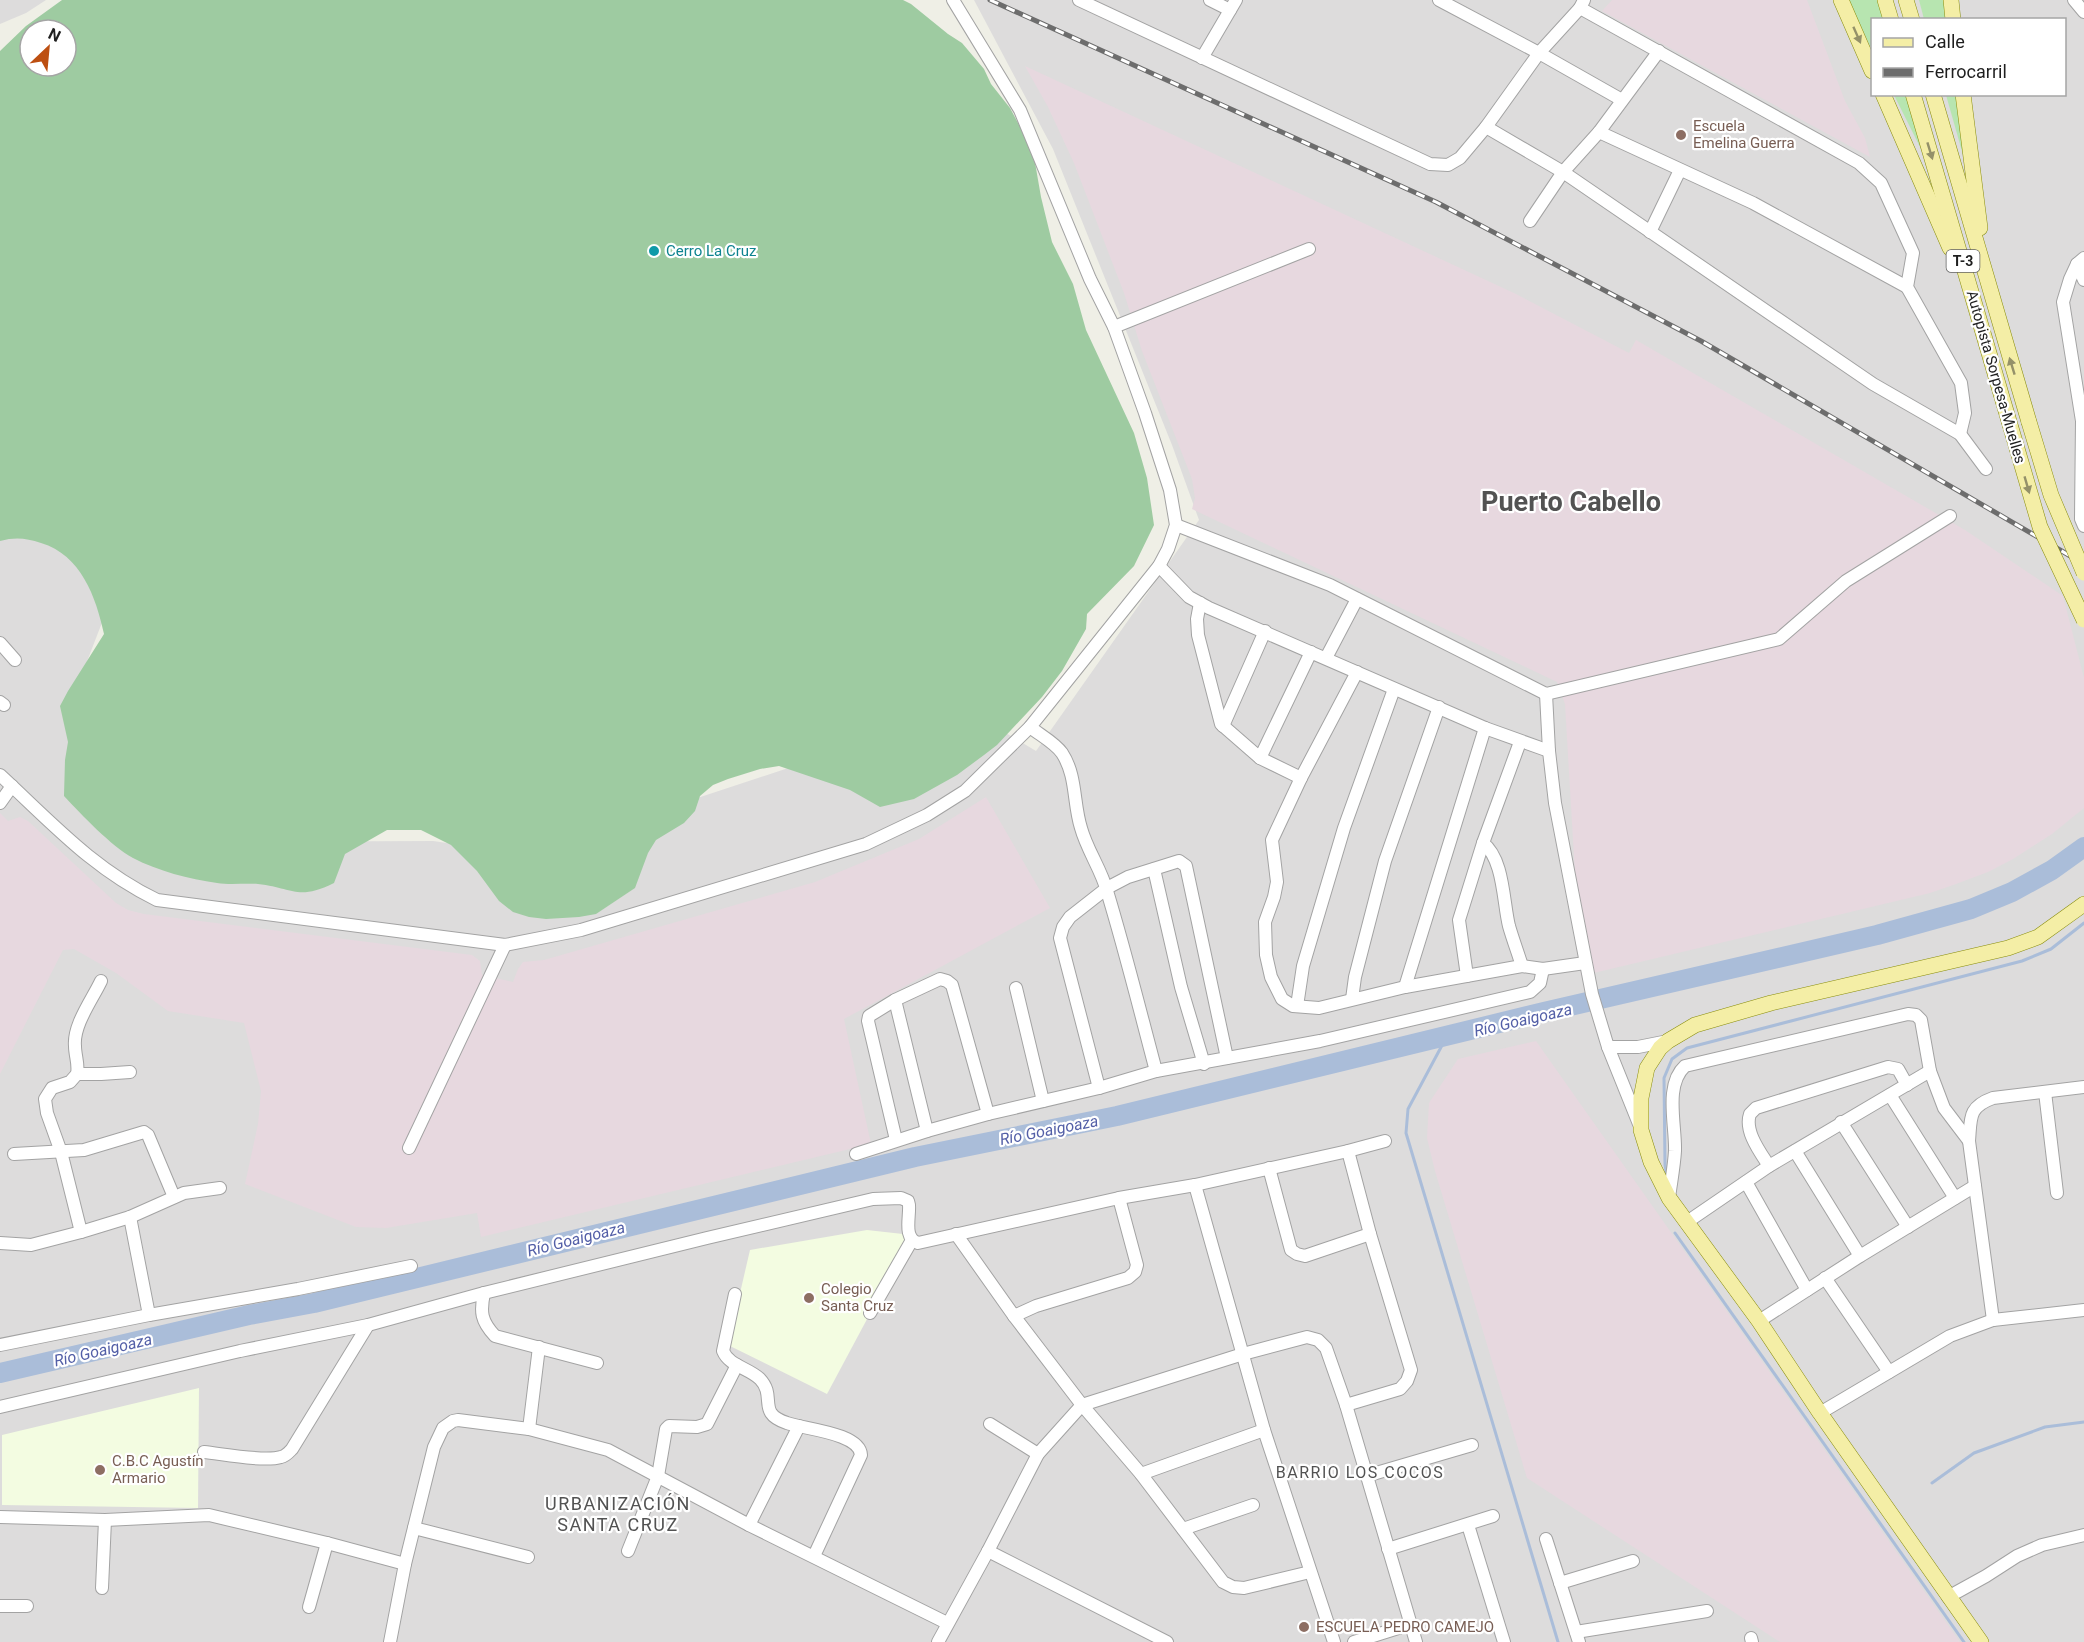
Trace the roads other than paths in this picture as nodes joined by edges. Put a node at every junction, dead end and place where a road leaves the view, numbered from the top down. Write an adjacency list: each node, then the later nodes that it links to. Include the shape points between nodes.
1 (953, 0): 37 (street, via 1020,110)
2 (1210, 0): 11 (street)
3 (1439, 0): 17 (street)
4 (1841, 0): 19 (main road, one-way to 19)
5 (1885, 0): 13 (main road)
6 (1906, 0): 14 (main road)
7 (1951, 0): 15 (main road)
8 (2074, 0): 12 (street)
9 (1084, 1): 18 (street)
10 (1582, 4): 16 (street); 17 (street)
11 (1233, 5): 18 (street)
12 (2084, 12)
13 (1890, 18)
14 (1911, 18)
15 (1953, 18)
16 (1659, 51): 24 (street); 35 (street, via 1859,163 1881,183 1913,253)
17 (1539, 53): 24 (street); 25 (street)
18 (1202, 58): 25 (street, via 1430,164 1448,165 1460,158)
19 (1871, 69)
20 (1884, 96): 36 (main road)
21 (1914, 96): 36 (main road, Autopista Sorpesa-Muelles / T-3, one-way to 36)
22 (1934, 96): 33 (main road, Autopista Sorpesa-Muelles / T-3)
23 (1963, 96): 33 (main road)
24 (1622, 100): 26 (street)
25 (1486, 127): 28 (street)
26 (1599, 132): 27 (street); 28 (street)
27 (1680, 170): 30 (street); 35 (street, via 1753,203)
28 (1563, 172): 29 (street); 30 (street)
29 (1530, 221)
30 (1650, 232): 39 (street, via 1873,384)
31 (1309, 249): 37 (street)
32 (2080, 261): 34 (street); 38 (street, via 2063,302)
33 (1986, 279): 45 (main road, Autopista Sorpesa-Muelles / T-3, one-way to 33, bridge, via 2051,495)
34 (2084, 280)
35 (1907, 287): 39 (street, via 1961,383 1965,413)
36 (1979, 316): 48 (main road, Autopista Sorpesa-Muelles / T-3, one-way to 48, bridge, via 2040,527)
37 (1114, 327): 42 (street, via 1170,490)
38 (2083, 421): 43 (street, via 2080,496)
39 (1960, 434): 40 (street)
40 (1986, 470)
41 (1950, 516): 56 (street, via 1846,582 1779,639)
42 (1176, 525): 44 (street); 46 (street)
43 (2084, 526)
44 (1159, 566): 47 (street); 59 (street)
45 (2084, 573)
46 (1357, 599): 52 (street); 56 (street)
47 (1200, 603): 49 (street); 58 (street, via 1198,635)
48 (2084, 620)
49 (1265, 631): 51 (street); 58 (street)
50 (0, 643): 53 (street)
51 (1311, 652): 52 (street); 63 (street)
52 (1326, 658): 54 (street)
53 (15, 660)
54 (1357, 672): 55 (street); 65 (street)
55 (1394, 689): 57 (street); 82 (street, via 1344,828 1303,966)
56 (1546, 694): 62 (street)
57 (1439, 707): 60 (street); 80 (street, via 1385,861)
58 (1223, 726): 63 (street)
59 (1030, 727): 70 (street, via 1061,752 1070,769 1081,830); 72 (street, via 965,790 927,815 866,844 581,930)
60 (1485, 729): 61 (street); 78 (street)
61 (1520, 742): 62 (street); 68 (street)
62 (1549, 751): 73 (street)
63 (1260, 758): 65 (street)
64 (0, 775): 66 (street)
65 (1301, 778): 82 (street, via 1272,840 1276,887 1265,928 1271,977 1282,999)
66 (12, 786): 67 (street); 72 (street, via 78,850 129,886 157,900)
67 (0, 804)
68 (1483, 843): 74 (street, via 1493,855); 76 (street, via 1459,920)
69 (1154, 869): 70 (street); 85 (street, via 1179,861 1186,866); 86 (street, via 1181,987)
70 (1107, 888): 87 (street); 93 (street, via 1070,917 1060,938)
71 (2084, 904): 83 (main road, via 2038,936 2008,948 1771,1003 1695,1025)
72 (505, 945): 104 (street)
73 (1585, 963): 75 (street); 84 (street)
74 (1522, 966): 75 (street); 76 (street)
75 (1544, 969): 85 (street, via 1540,983 1530,992 1320,1041)
76 (1467, 976): 78 (street)
77 (101, 981): 90 (street, via 76,1035)
78 (1405, 987): 80 (street)
79 (1016, 988): 96 (street)
80 (1352, 999): 82 (street, via 1319,1008)
81 (895, 1000): 97 (street, via 940,979 952,985); 100 (street); 101 (street, via 872,1012 868,1022)
82 (1297, 1006)
83 (1668, 1041): 84 (street); 99 (main road, via 1647,1068 1641,1098)
84 (1608, 1047): 99 (street)
85 (1227, 1058): 86 (street)
86 (1204, 1064): 87 (street)
87 (1156, 1071): 93 (street)
88 (1930, 1071): 91 (street); 103 (street, via 1944,1108); 119 (street, via 1921,1020 1913,1014 1685,1066 1674,1086 1675,1149)
89 (130, 1072): 90 (street)
90 (77, 1074): 107 (street, via 70,1082 52,1088 45,1099)
91 (1907, 1084): 95 (street); 110 (street, via 1898,1069 1888,1067 1756,1108 1748,1123)
92 (2084, 1087): 94 (street)
93 (1099, 1088): 96 (street)
94 (2045, 1092): 103 (street, via 1980,1103 1971,1114); 116 (street)
95 (1890, 1095): 98 (street); 120 (street)
96 (1043, 1101): 97 (street)
97 (988, 1114): 100 (street)
98 (1841, 1122): 106 (street); 123 (street)
99 (1641, 1130): 119 (main road)
100 (927, 1131): 101 (street)
101 (896, 1140): 109 (street)
102 (1385, 1141): 105 (street)
103 (1969, 1141): 114 (street)
104 (409, 1148)
105 (1348, 1151): 111 (street); 126 (street)
106 (1795, 1151): 110 (street); 129 (street)
107 (61, 1152): 108 (street); 117 (street, via 84,1150 144,1132); 124 (street)
108 (14, 1154)
109 (856, 1154)
110 (1769, 1166): 112 (street)
111 (1269, 1168): 113 (street); 126 (street, via 1291,1250 1297,1254 1305,1256)
112 (1746, 1182): 122 (street); 132 (street)
113 (1195, 1185): 118 (street); 144 (street)
114 (1975, 1186): 120 (street); 139 (street)
115 (220, 1188): 117 (street)
116 (2057, 1193)
117 (174, 1197): 121 (street)
118 (1119, 1198): 125 (street); 138 (street, via 1137,1265 1133,1274)
119 (1669, 1198): 122 (main road)
120 (1955, 1198): 123 (street)
121 (130, 1217): 124 (street); 137 (street)
122 (1687, 1222): 140 (main road)
123 (1908, 1227): 129 (street)
124 (81, 1232): 128 (street, via 31,1245)
125 (956, 1234): 127 (street, via 921,1242); 138 (street)
126 (1370, 1234): 149 (street, via 1411,1370 1400,1389)
127 (912, 1240): 133 (street, via 908,1235 908,1201 873,1199); 136 (street)
128 (0, 1243)
129 (1860, 1256): 131 (street)
130 (411, 1266): 137 (street)
131 (1825, 1278): 132 (street); 147 (street)
132 (1807, 1290): 140 (street)
133 (484, 1293): 141 (street); 143 (street, via 483,1319 495,1336)
134 (735, 1294): 146 (street, via 723,1347 727,1358)
135 (2084, 1310): 139 (street)
136 (870, 1313)
137 (149, 1314): 142 (street)
138 (1014, 1316): 148 (street)
139 (1992, 1320): 147 (street, via 1950,1336)
140 (1759, 1321): 151 (main road)
141 (368, 1325): 150 (street); 157 (street, via 287,1454 265,1458)
142 (1, 1341)
143 (539, 1347): 145 (street); 154 (street)
144 (1243, 1354): 148 (street); 149 (street, via 1307,1337 1318,1340 1326,1348); 155 (street)
145 (597, 1363)
146 (737, 1365): 153 (street, via 765,1385 772,1415); 160 (street, via 707,1424 666,1429)
147 (1889, 1372): 151 (street)
148 (1082, 1405): 158 (street); 159 (street)
149 (1346, 1405): 161 (street)
150 (0, 1407)
151 (1820, 1413): 183 (main road)
152 (990, 1424): 158 (street)
153 (799, 1426): 166 (street); 176 (street, via 849,1440 861,1452)
154 (529, 1429): 160 (street, via 608,1450); 168 (street, via 458,1419 448,1423 434,1447)
155 (1264, 1430): 159 (street); 180 (street)
156 (1472, 1445): 161 (street)
157 (204, 1452)
158 (1038, 1454): 175 (street)
159 (1141, 1474): 169 (street)
160 (658, 1476): 166 (street); 174 (street)
161 (1366, 1476): 173 (street)
162 (1253, 1504): 169 (street)
163 (1493, 1516): 167 (street)
164 (0, 1517): 165 (street)
165 (105, 1520): 172 (street, via 209,1515); 182 (street)
166 (749, 1525): 176 (street)
167 (1468, 1525): 173 (street); 197 (street)
168 (414, 1528): 177 (street); 179 (street)
169 (1183, 1529): 180 (street, via 1223,1582 1233,1587 1244,1588)
170 (2084, 1535): 183 (street, via 2042,1545 2017,1556)
171 (1546, 1539): 181 (street)
172 (327, 1543): 179 (street); 186 (street)
173 (1388, 1549): 189 (street)
174 (628, 1551)
175 (988, 1551): 188 (street); 193 (street)
176 (814, 1556): 188 (street)
177 (528, 1557)
178 (1633, 1561): 181 (street)
179 (405, 1564): 191 (street)
180 (1310, 1572): 194 (street)
181 (1560, 1583): 190 (street)
182 (102, 1588)
183 (1948, 1598): 198 (main road)
184 (0, 1606): 185 (street)
185 (27, 1606)
186 (309, 1607)
187 (1707, 1611): 190 (street)
188 (947, 1623): 192 (street)
189 (1411, 1624): 195 (street); 196 (street)
190 (1577, 1637)
191 (390, 1642)
192 (938, 1642)
193 (1167, 1642)
194 (1334, 1642)
195 (1354, 1642)
196 (1416, 1642)
197 (1504, 1642)
198 (1980, 1642)

